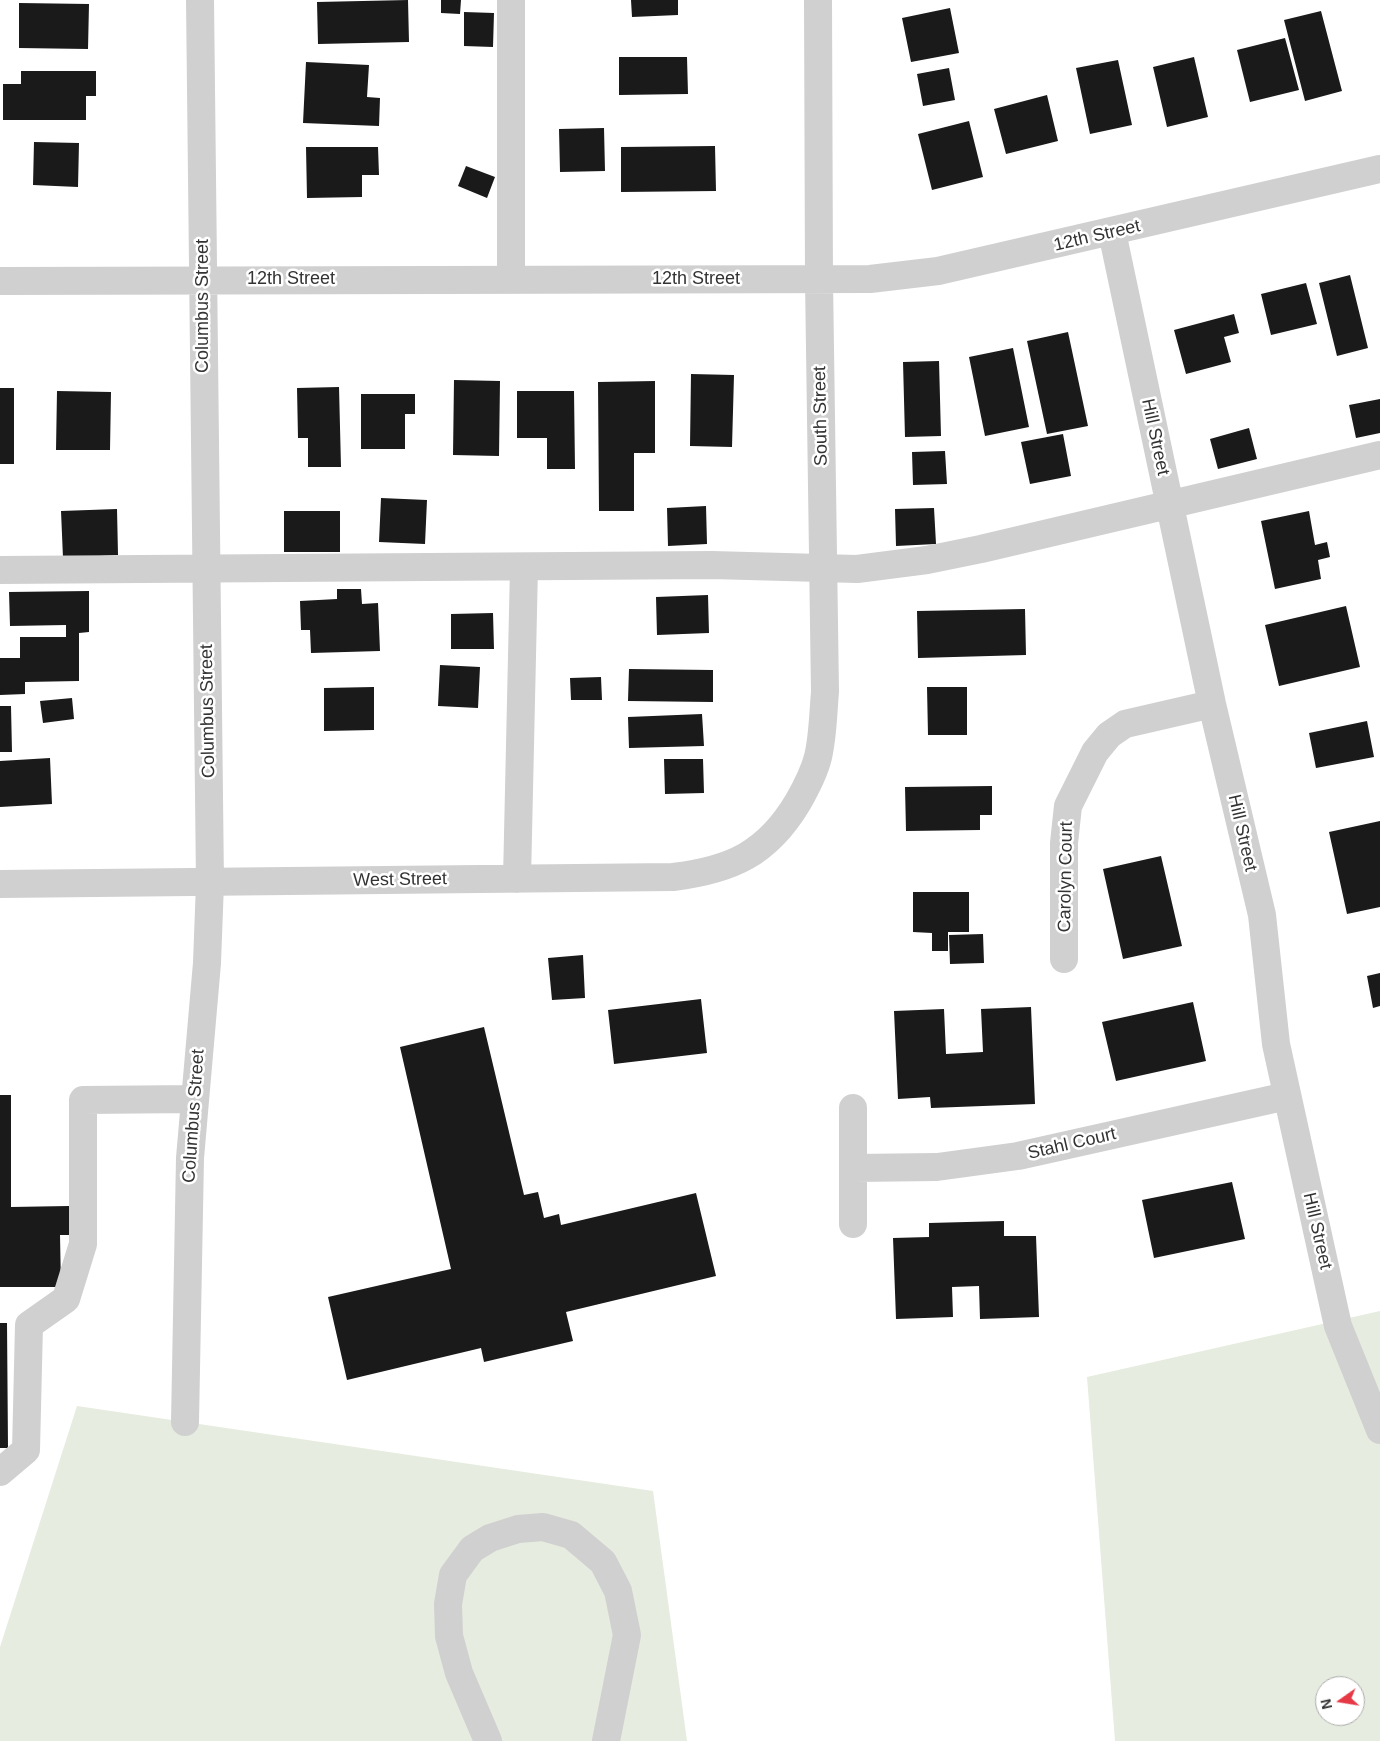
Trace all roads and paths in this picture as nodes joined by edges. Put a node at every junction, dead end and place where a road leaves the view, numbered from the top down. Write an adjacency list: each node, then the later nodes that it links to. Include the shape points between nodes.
1 (200, 0): 6 (street, Columbus Street)
2 (511, 0): 7 (street)
3 (818, 0): 8 (street, South Street)
4 (1380, 169): 5 (street, 12th Street)
5 (1112, 232): 8 (street, 12th Street, via 938,272); 11 (street, Hill Street)
6 (202, 279): 7 (street, 12th Street); 9 (street, 12th Street); 15 (street, Columbus Street)
7 (511, 279): 8 (street, 12th Street)
8 (819, 280): 13 (street, South Street)
9 (0, 281)
10 (1380, 455): 11 (street)
11 (1169, 503): 13 (street, via 926,560 857,570); 16 (street, Hill Street)
12 (524, 567): 13 (street, via 712,565); 15 (street); 18 (street)
13 (823, 569): 17 (street, South Street, via 825,692 818,756)
14 (0, 570): 15 (street)
15 (206, 570): 19 (street, Columbus Street)
16 (1212, 704): 21 (street, Carolyn Court, via 1125,724 1109,735 1094,752 1068,806 1064,843); 22 (street, Hill Street, via 1262,915 1276,1044)
17 (785, 824): 18 (street, West Street, via 748,856 713,871 673,877)
18 (517, 879): 19 (street, West Street)
19 (210, 883): 20 (street, West Street); 23 (street, Columbus Street, via 207,963)
20 (0, 884)
21 (1064, 959)
22 (1287, 1096): 25 (street, Stahl Court, via 1018,1156 937,1167); 28 (street, Hill Street, via 1338,1326)
23 (194, 1099): 27 (street, Columbus Street, via 187,1255); 29 (street, via 83,1100 83,1244 66,1299 30,1325 26,1450)
24 (853, 1108): 25 (street)
25 (854, 1168): 26 (street)
26 (853, 1224)
27 (185, 1422)
28 (1380, 1430)
29 (0, 1472)
30 (488, 1741): 31 (street, via 458,1673 449,1636 448,1604 454,1575 472,1549 490,1538 518,1529 543,1527 571,1535 603,1562 618,1591 627,1635)
31 (606, 1741)

